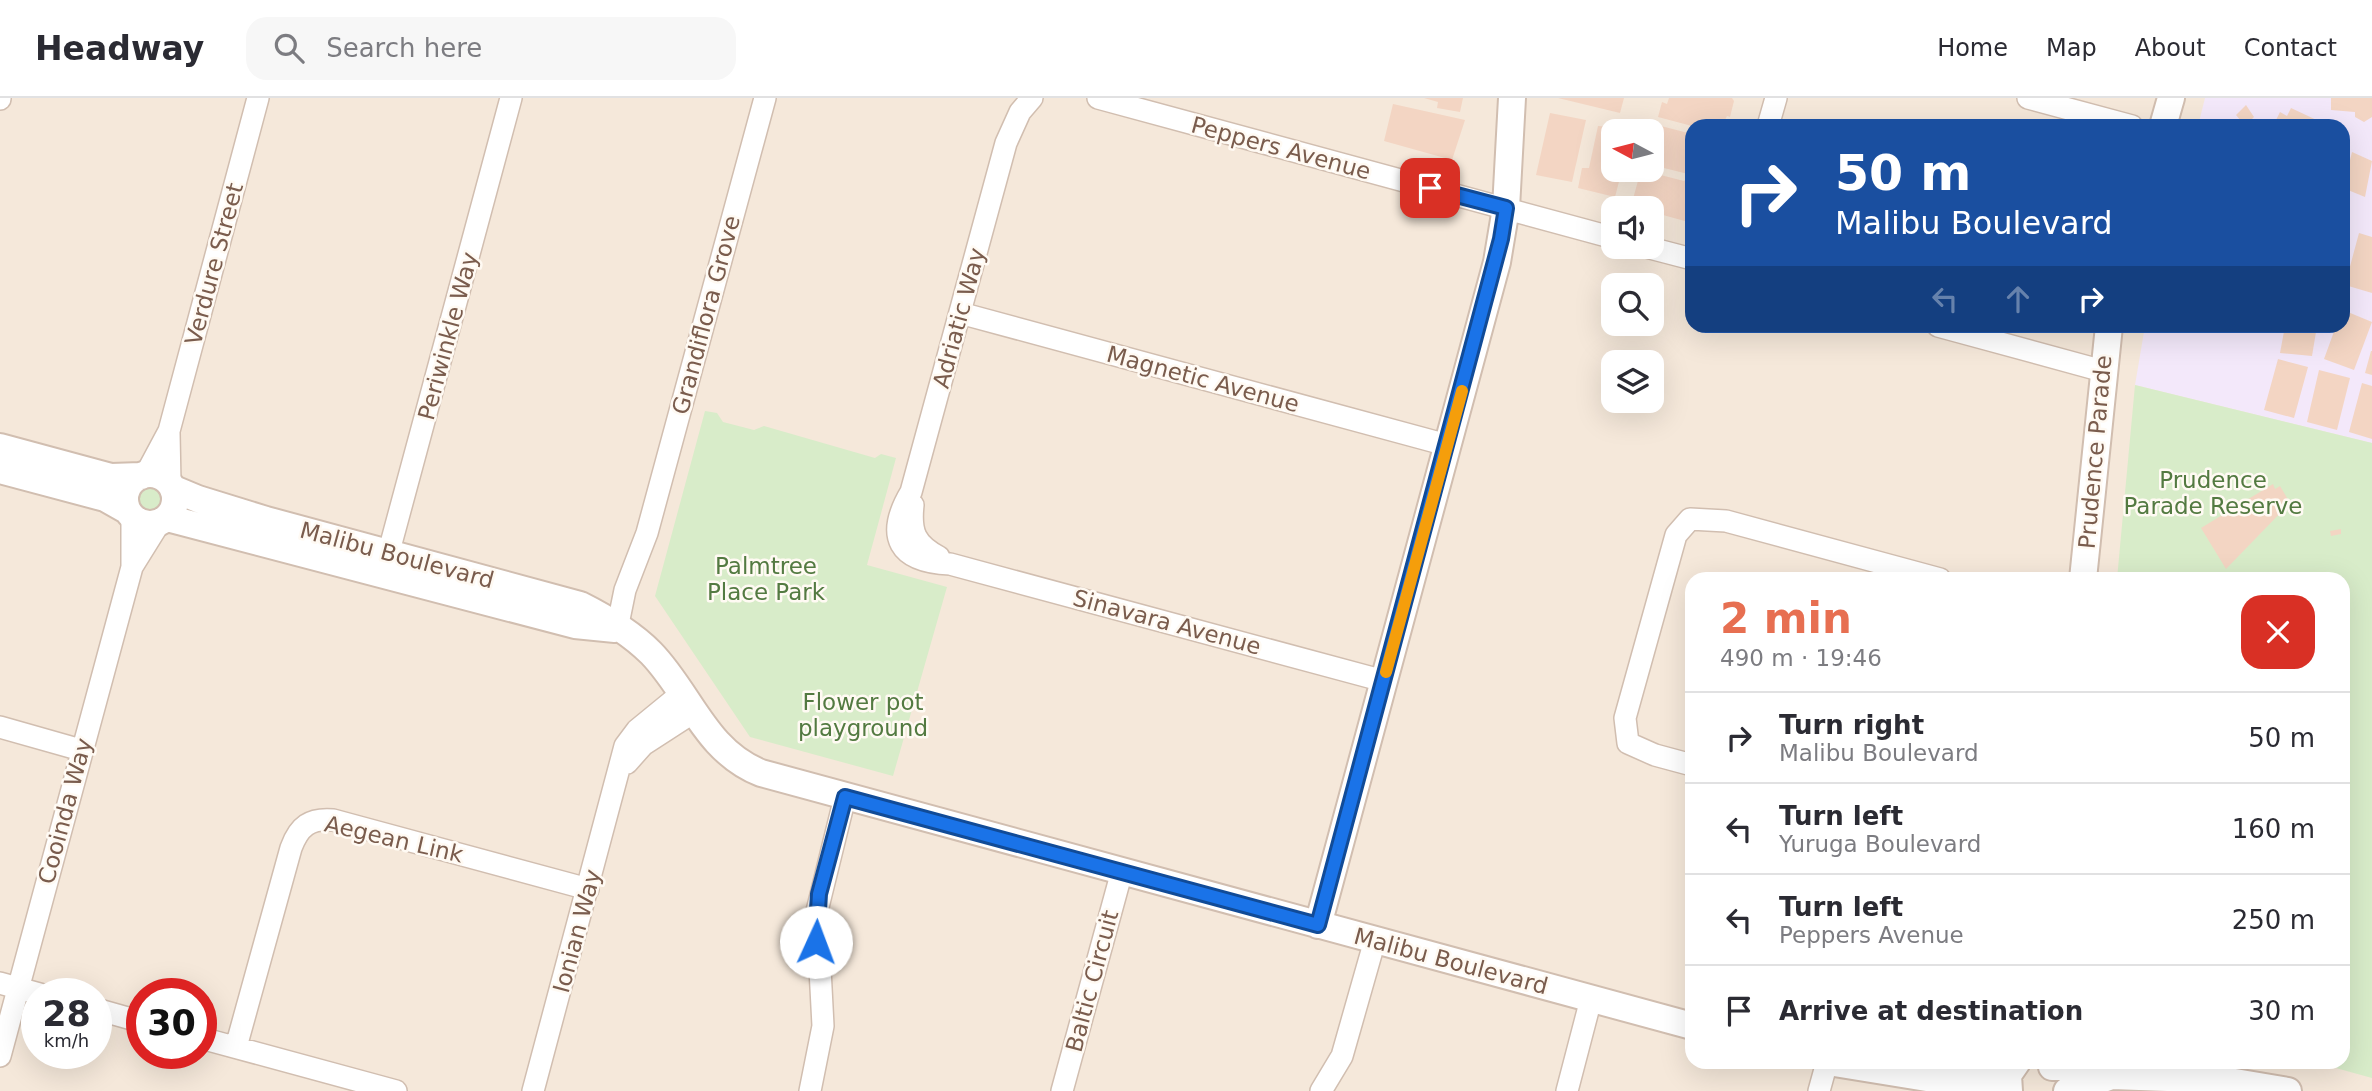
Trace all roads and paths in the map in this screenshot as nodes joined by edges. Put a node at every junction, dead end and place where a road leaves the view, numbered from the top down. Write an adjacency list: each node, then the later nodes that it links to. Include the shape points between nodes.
1 (258, 98): 26 (street, Verdure Street)
2 (511, 98): 30 (street, Periwinkle Way)
3 (765, 98): 34 (street, Grandiflora Grove, via 647,533 639,593)
4 (1013, 98): 14 (street, Adriatic Way)
5 (1031, 98): 14 (street, Adriatic Way)
6 (1098, 98): 15 (street, Peppers Avenue)
7 (1512, 98): 15 (street)
8 (1776, 98): 11 (street)
9 (2028, 98): 12 (street)
10 (2171, 98): 13 (street)
11 (1771, 119)
12 (2106, 119)
13 (2165, 119)
14 (1006, 143): 19 (street, Adriatic Way)
15 (1506, 208): 16 (street, Peppers Avenue); 23 (street, via 1497,262)
16 (1601, 234)
17 (1664, 252): 18 (street)
18 (1685, 257)
19 (960, 313): 23 (street, Magnetic Avenue); 29 (street, Adriatic Way, via 911,492 899,519 897,529)
20 (1964, 333): 22 (street)
21 (2108, 333): 22 (street, Prudence Parade)
22 (2103, 371): 33 (street, Prudence Parade)
23 (1447, 445): 35 (street)
24 (0, 447): 26 (street, Malibu Boulevard, via 111,477)
25 (0, 470): 27 (street, via 104,498)
26 (158, 480): 27 (street, via 134,480 126,494); 28 (street, via 175,504); 30 (street, Malibu Boulevard, via 198,499)
27 (130, 513): 28 (street, via 145,523); 31 (street, Cooinda Way)
28 (164, 520): 30 (street, Malibu Boulevard); 31 (street, Cooinda Way)
29 (907, 540): 35 (street, Sinavara Avenue, via 918,560 950,564)
30 (386, 563): 34 (street, Malibu Boulevard, via 575,625)
31 (132, 567): 38 (street, Cooinda Way)
32 (1914, 572): 39 (street, via 1726,521 1689,519 1676,535 1625,718 1628,743)
33 (2084, 572)
34 (617, 629): 36 (street, Malibu Boulevard, via 651,653)
35 (1384, 681): 43 (street)
36 (687, 703): 40 (street, Malibu Boulevard, via 715,742 737,762); 42 (street, Ionian Way, via 620,771)
37 (0, 727): 38 (street)
38 (81, 750): 45 (street, Cooinda Way)
39 (1685, 763)
40 (845, 797): 41 (street, Malibu Boulevard); 60 (street, via 817,911 823,1026)
41 (1122, 871): 43 (street, Malibu Boulevard); 61 (street, Baltic Circuit)
42 (588, 889): 49 (street, Aegean Link, via 333,820 304,824 291,848); 59 (street, Ionian Way)
43 (1318, 925): 44 (street, Malibu Boulevard)
44 (1375, 940): 46 (street, Malibu Boulevard); 62 (street, via 1342,1056)
45 (9, 986): 50 (street, Cooinda Way)
46 (1591, 999): 47 (street, Malibu Boulevard); 63 (street)
47 (1685, 1024)
48 (217, 1042): 49 (street)
49 (236, 1047): 58 (street)
50 (0, 1056)
51 (1826, 1069): 64 (street)
52 (1871, 1069): 57 (street)
53 (1994, 1069): 57 (street)
54 (2012, 1069): 66 (street)
55 (2083, 1069): 56 (street)
56 (2112, 1076): 67 (street); 68 (street, via 2197,1078)
57 (1952, 1082): 65 (street)
58 (396, 1091)
59 (533, 1091)
60 (810, 1091)
61 (1062, 1091)
62 (1321, 1091)
63 (1567, 1091)
64 (1819, 1091)
65 (1988, 1091)
66 (2009, 1091)
67 (2067, 1091)
68 (2288, 1091)

